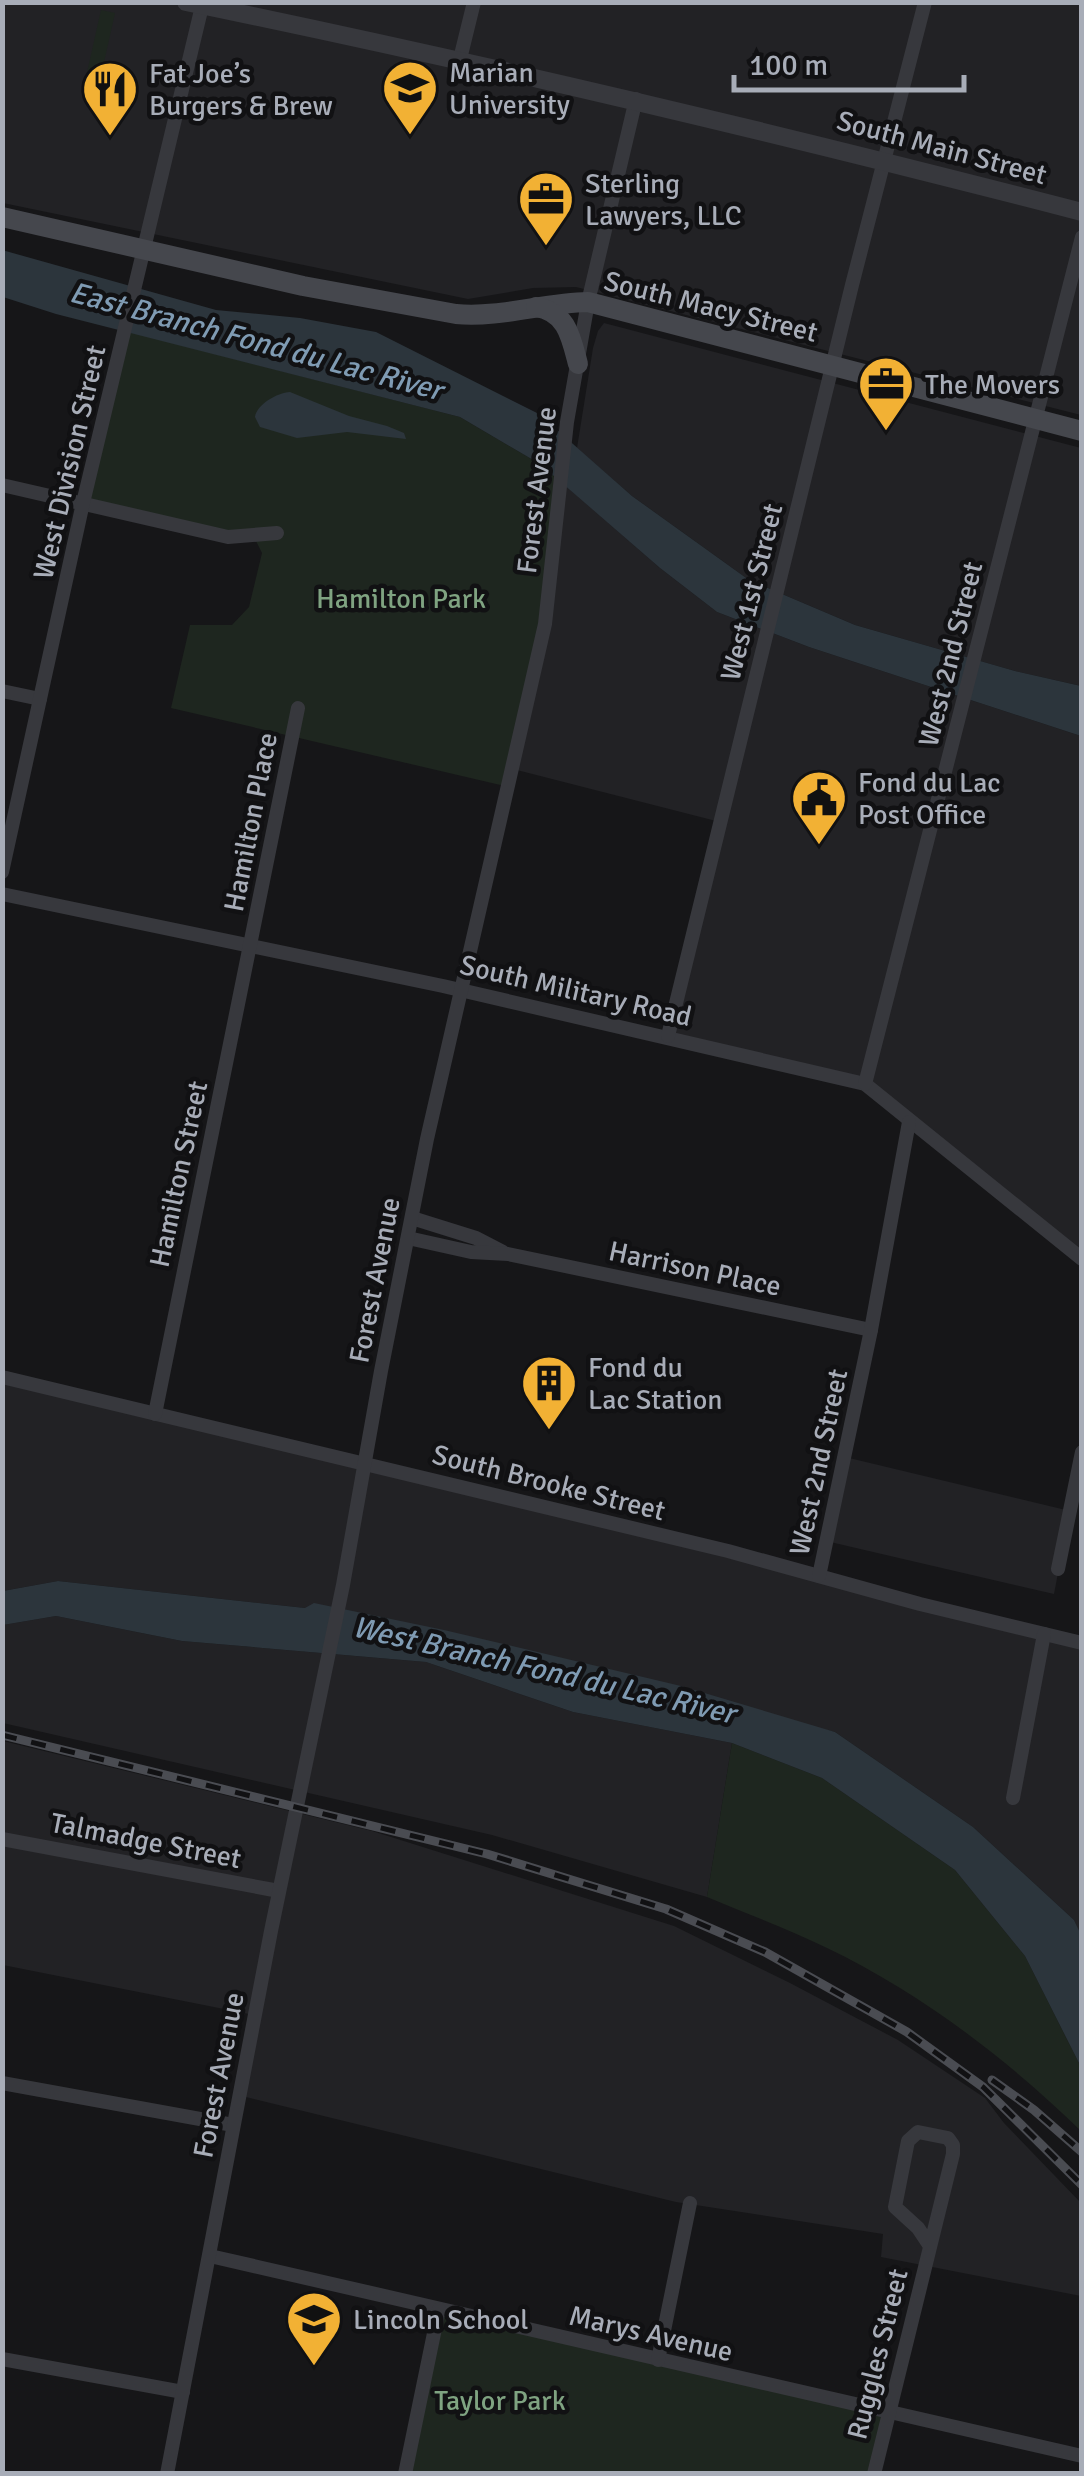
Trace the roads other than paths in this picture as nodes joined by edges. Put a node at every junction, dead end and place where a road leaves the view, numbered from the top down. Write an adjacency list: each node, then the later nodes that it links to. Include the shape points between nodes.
1 (474, 2): 4 (street)
2 (925, 2): 6 (street, West 1st Street)
3 (197, 4): 4 (street, South Main Street); 10 (street, West Division Street)
4 (460, 60): 5 (street, South Main Street)
5 (636, 100): 6 (street, South Main Street); 11 (street, Forest Avenue)
6 (885, 160): 7 (street, South Main Street); 14 (street, West 1st Street)
7 (1082, 212)
8 (2, 217): 10 (main road, South Macy Street)
9 (1082, 237): 15 (street, West 2nd Street)
10 (146, 248): 12 (main road, South Macy Street, via 456,314 497,315); 18 (street, West Division Street)
11 (588, 302): 12 (main road, South Macy Street); 13 (street, Forest Avenue); 14 (main road, South Macy Street)
12 (534, 306): 13 (main road, via 562,320)
13 (578, 364): 26 (street, Forest Avenue, via 545,624)
14 (832, 364): 15 (main road, South Macy Street); 27 (street, West 1st Street)
15 (1034, 418): 16 (main road, South Macy Street); 28 (street, West 2nd Street)
16 (1082, 430)
17 (2, 485): 18 (street)
18 (83, 503): 19 (street, via 228,536); 21 (street, West Division Street)
19 (277, 534)
20 (2, 691): 21 (street)
21 (40, 699): 23 (street, West Division Street)
22 (298, 708): 25 (street, Hamilton Place)
23 (2, 872)
24 (2, 894): 25 (street, South Military Road)
25 (251, 945): 26 (street, South Military Road); 36 (street, Hamilton Street)
26 (460, 990): 27 (street, South Military Road); 30 (street, Forest Avenue)
27 (668, 1036): 28 (street, South Military Road)
28 (866, 1084): 29 (street, South Military Road)
29 (909, 1122): 33 (street, South Military Road); 34 (street, West 2nd Street)
30 (412, 1218): 31 (street, Forest Avenue); 32 (street, Harrison Place)
31 (408, 1238): 32 (street, Harrison Place); 38 (street, Forest Avenue)
32 (508, 1254): 34 (street, Harrison Place)
33 (1082, 1259)
34 (871, 1330): 40 (street, West 2nd Street)
35 (2, 1377): 36 (street, South Brooke Street)
36 (155, 1414): 38 (street, South Brooke Street)
37 (1082, 1452): 39 (street)
38 (366, 1463): 40 (street, South Brooke Street); 45 (street, Forest Avenue)
39 (1058, 1569)
40 (818, 1576): 41 (street, South Brooke Street)
41 (1044, 1634): 42 (street, South Brooke Street); 43 (street)
42 (1082, 1643)
43 (1014, 1798)
44 (2, 1838): 45 (street, Talmadge Street)
45 (279, 1891): 47 (street, Forest Avenue)
46 (2, 2083): 47 (street)
47 (233, 2125): 50 (street, Forest Avenue)
48 (690, 2203): 53 (street)
49 (930, 2246): 49 (street, Ruggles Street, via 953,2145 918,2132 908,2142 895,2207); 55 (street, Ruggles Street)
50 (210, 2256): 51 (street, Marys Avenue); 54 (street, Forest Avenue)
51 (439, 2309): 53 (street, Marys Avenue); 58 (street)
52 (2, 2358): 54 (street)
53 (658, 2360): 55 (street, Marys Avenue)
54 (183, 2392): 57 (street, Forest Avenue)
55 (886, 2414): 56 (street, Marys Avenue); 59 (street, Ruggles Street)
56 (1082, 2456)
57 (167, 2474)
58 (405, 2474)
59 (874, 2474)

